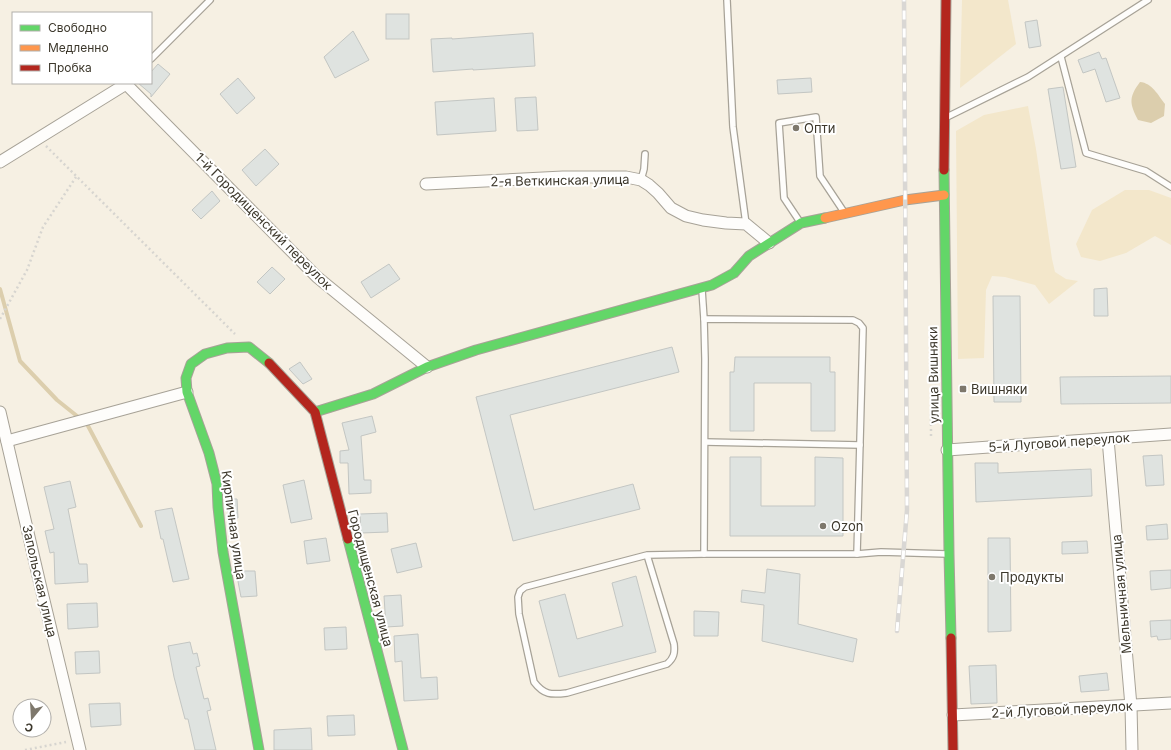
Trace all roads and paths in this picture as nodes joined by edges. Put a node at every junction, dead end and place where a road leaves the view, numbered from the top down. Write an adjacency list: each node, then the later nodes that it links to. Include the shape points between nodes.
1 (210, 0): 6 (lane)
2 (727, 0): 20 (lane, via 733,127)
3 (946, 0): 9 (street, улица Вишняки)
4 (1148, 0): 5 (lane)
5 (1061, 57): 9 (lane, via 1028,77); 16 (lane, via 1086,153 1146,171)
6 (152, 58)
7 (124, 84): 10 (street)
8 (127, 84): 26 (street, 1-й Городищенский переулок, via 317,276)
9 (945, 118): 17 (street, улица Вишняки)
10 (38, 138): 12 (street); 13 (path)
11 (645, 154): 14 (lane)
12 (0, 162)
13 (76, 177): 23 (path, via 43,227 27,270); 25 (path)
14 (641, 180): 15 (street, 2-я Веткинская улица, via 626,177 563,177); 20 (street, 2-я Веткинская улица, via 658,193 671,208 686,216)
15 (426, 184)
16 (1171, 187)
17 (944, 195): 18 (street, via 905,200); 35 (street, улица Вишняки)
18 (845, 214): 19 (street); 19 (lane, via 820,176 816,117 779,123 784,198)
19 (801, 223): 21 (street)
20 (746, 224): 21 (street)
21 (769, 243): 22 (street, via 749,256 734,274)
22 (702, 287): 24 (lane); 26 (street, via 476,350)
23 (0, 319)
24 (704, 319): 33 (lane); 34 (lane, via 853,320 859,323 863,328)
25 (248, 347): 27 (street, Кирпичная улица, via 227,348 205,354 191,364 186,378); 29 (street, via 272,364)
26 (427, 367): 29 (street, via 373,394)
27 (187, 392): 32 (street); 45 (street, Кирпичная улица, via 209,453 217,484 223,552)
28 (0, 412): 32 (street, Запольская улица)
29 (315, 412): 46 (street, Городищенская улица)
30 (1171, 434): 31 (street, 5-й Луговой переулок)
31 (1108, 439): 35 (street, 5-й Луговой переулок); 41 (street, Мельничная улица)
32 (7, 441): 43 (street, Запольская улица)
33 (705, 442): 34 (lane); 36 (lane)
34 (860, 445): 37 (lane)
35 (947, 450): 38 (street, улица Вишняки)
36 (704, 554): 37 (lane); 39 (lane)
37 (857, 554): 38 (lane)
38 (949, 554): 42 (street, улица Вишняки)
39 (647, 555): 39 (lane, via 525,587 520,591 519,614 534,682 540,689 548,694 567,693 667,664 671,660 674,655 674,644)
40 (1171, 703): 41 (street, 2-й Луговой переулок)
41 (1131, 706): 42 (street, 2-й Луговой переулок); 48 (street, Мельничная улица)
42 (953, 715): 47 (street, улица Вишняки)
43 (79, 745): 44 (path)
44 (25, 750)
45 (259, 750)
46 (403, 750)
47 (952, 750)
48 (1132, 750)

